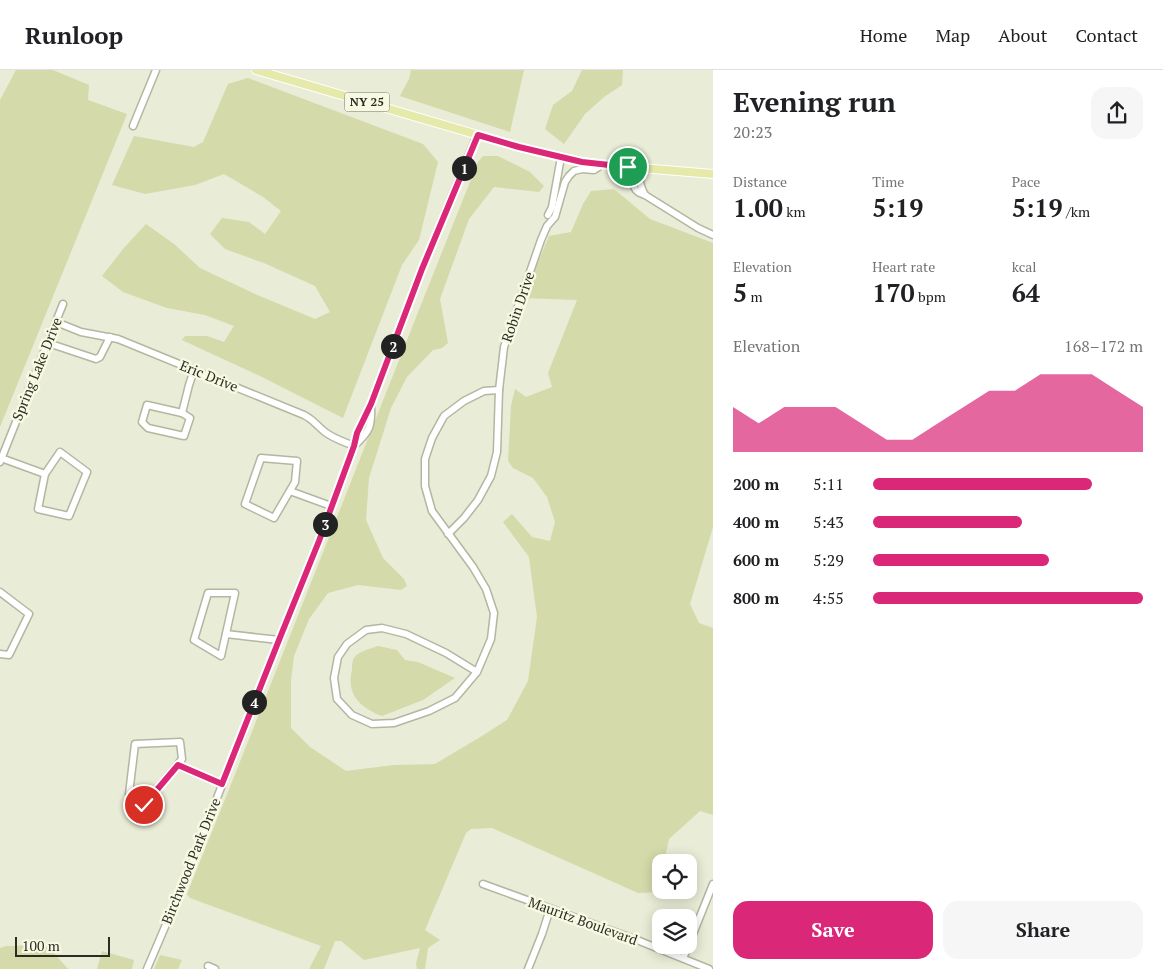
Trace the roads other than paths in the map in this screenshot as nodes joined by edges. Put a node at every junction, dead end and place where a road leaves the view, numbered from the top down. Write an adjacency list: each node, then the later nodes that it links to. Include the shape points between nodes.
1 (156, 70): 3 (street)
2 (256, 70): 4 (main road, NY 25)
3 (133, 126)
4 (478, 135): 5 (main road, NY 25); 19 (street, Birchwood Park Drive, via 422,269)
5 (561, 157): 6 (main road, NY 25); 11 (street, Robin Drive, via 549,202)
6 (603, 164): 7 (main road, NY 25); 11 (street, Robin Drive, via 594,170 582,169 569,176 555,217)
7 (616, 166): 8 (main road, NY 25); 10 (street, via 621,173 631,177 633,188)
8 (640, 168): 9 (main road, NY 25); 10 (street, via 639,180)
9 (713, 174)
10 (645, 195): 12 (street)
11 (547, 226): 18 (street, Robin Drive, via 504,347)
12 (713, 235)
13 (63, 304): 14 (street, Spring Lake Drive)
14 (56, 322): 15 (street, Eric Drive, via 81,332); 16 (street, Spring Lake Drive)
15 (110, 337): 16 (street, via 100,358); 17 (street, Eric Drive)
16 (48, 343): 22 (street, Spring Lake Drive)
17 (194, 370): 20 (street); 21 (street, Eric Drive, via 304,415 334,438)
18 (499, 390): 26 (street, Robin Drive, via 497,452 492,476 478,500); 26 (street, via 484,392 464,401 444,416 432,438 425,459 425,486 432,511)
19 (371, 404): 21 (street, Birchwood Park Drive, via 357,425); 21 (street, Birchwood Park Drive, via 372,420 366,434)
20 (182, 413): 20 (street, via 147,405 142,422 148,428 184,436 190,418)
21 (354, 446): 25 (street, Birchwood Park Drive)
22 (1, 460): 23 (street)
23 (45, 474): 23 (street, via 38,509 68,516 87,472 60,452)
24 (290, 490): 24 (street, via 295,482 297,461 261,458 245,504 274,518); 25 (street)
25 (331, 506): 29 (street, Birchwood Park Drive)
26 (448, 534): 31 (street, via 486,589 494,613 492,639)
27 (0, 592): 30 (street, via 29,614 9,655)
28 (226, 634): 28 (street, via 235,593 208,593 194,640 221,656); 29 (street)
29 (279, 640): 33 (street, Birchwood Park Drive)
30 (0, 654)
31 (476, 672): 31 (street, via 406,634 382,628 366,630 348,644 338,657 334,678 337,699 352,715 372,724 394,723 429,711 455,698)
32 (178, 765): 32 (street, via 182,759 180,742 135,744 129,794 144,805); 33 (street)
33 (222, 784): 41 (street, Birchwood Park Drive)
34 (483, 884): 36 (street, Mauritz Boulevard)
35 (713, 884): 37 (street)
36 (550, 909): 39 (street, Mauritz Boulevard); 43 (street)
37 (697, 925)
38 (685, 954): 39 (street)
39 (683, 958): 44 (street, Mauritz Boulevard)
40 (208, 966): 42 (street)
41 (147, 969)
42 (215, 969)
43 (528, 969)
44 (709, 969)

